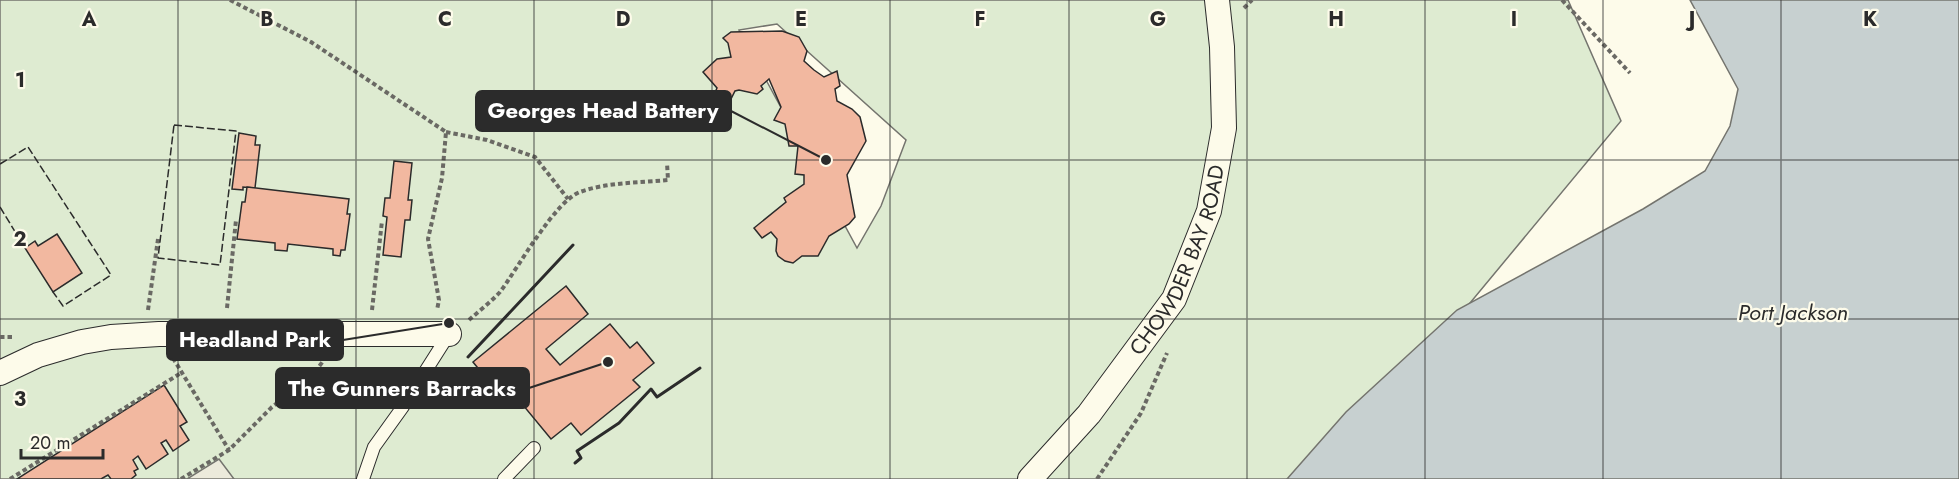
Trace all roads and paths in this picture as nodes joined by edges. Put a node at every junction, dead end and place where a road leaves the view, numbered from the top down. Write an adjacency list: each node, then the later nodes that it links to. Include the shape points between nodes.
1 (230, 0): 5 (path, via 311,42)
2 (1217, 0): 26 (street, CHOWDER BAY ROAD, via 1224,128 1209,211 1174,299 1089,414)
3 (1562, 0): 4 (path)
4 (1630, 73)
5 (446, 132): 7 (path, via 487,140 535,157); 15 (path, via 442,178 428,239 439,300 437,315)
6 (667, 163): 7 (path, via 668,180 601,187)
7 (568, 198): 15 (path, via 499,293)
8 (236, 220): 12 (path)
9 (382, 221): 13 (path)
10 (158, 239): 11 (path)
11 (148, 311)
12 (226, 312)
13 (372, 314)
14 (159, 334): 16 (street); 18 (street, via 82,342 38,355); 19 (path)
15 (449, 334): 16 (street); 24 (lane, via 374,447)
16 (342, 336): 21 (path, via 310,378 272,407)
17 (1168, 346): 27 (path, via 1167,357 1141,413)
18 (0, 373)
19 (181, 373): 21 (path); 22 (path)
20 (534, 448): 25 (lane)
21 (229, 450): 23 (path)
22 (10, 479)
23 (181, 479)
24 (363, 479)
25 (504, 479)
26 (1030, 479)
27 (1097, 479)

